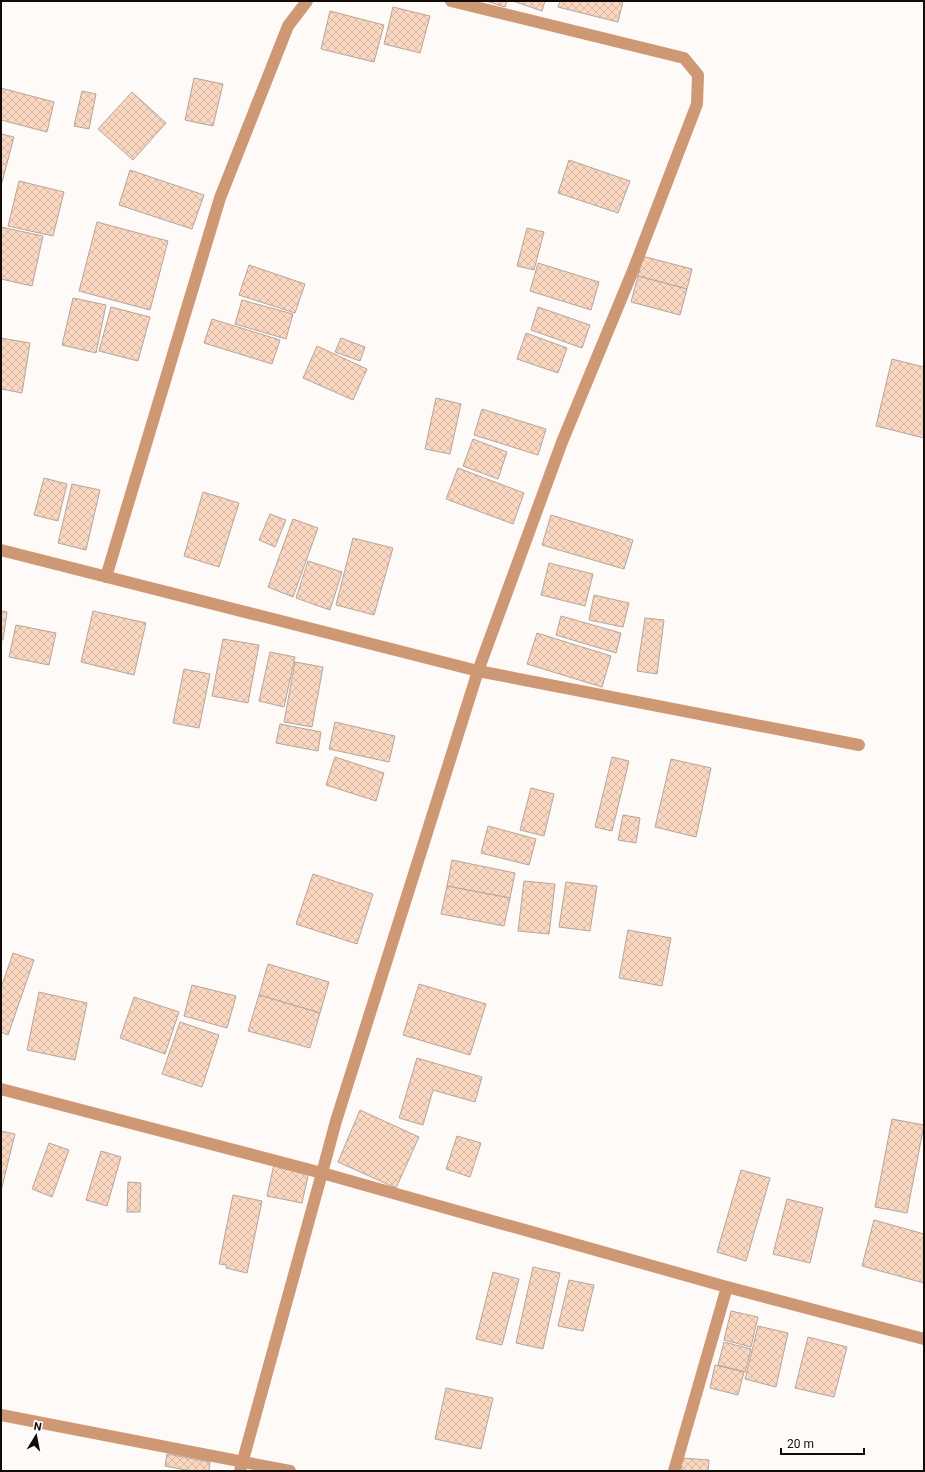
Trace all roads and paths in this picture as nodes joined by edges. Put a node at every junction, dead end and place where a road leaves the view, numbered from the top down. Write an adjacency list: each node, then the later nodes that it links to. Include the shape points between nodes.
1 (307, 1): 4 (street, via 288,26 220,198)
2 (451, 1): 5 (street, via 684,58 698,75 697,104 634,268 562,442)
3 (1, 550): 4 (street)
4 (106, 577): 5 (street)
5 (478, 671): 6 (street); 8 (street, via 336,1121)
6 (859, 745)
7 (1, 1088): 8 (street)
8 (322, 1173): 9 (street); 12 (street)
9 (727, 1287): 10 (street); 14 (street)
10 (924, 1339)
11 (1, 1415): 12 (street)
12 (242, 1467): 13 (street)
13 (290, 1471)
14 (674, 1471)

